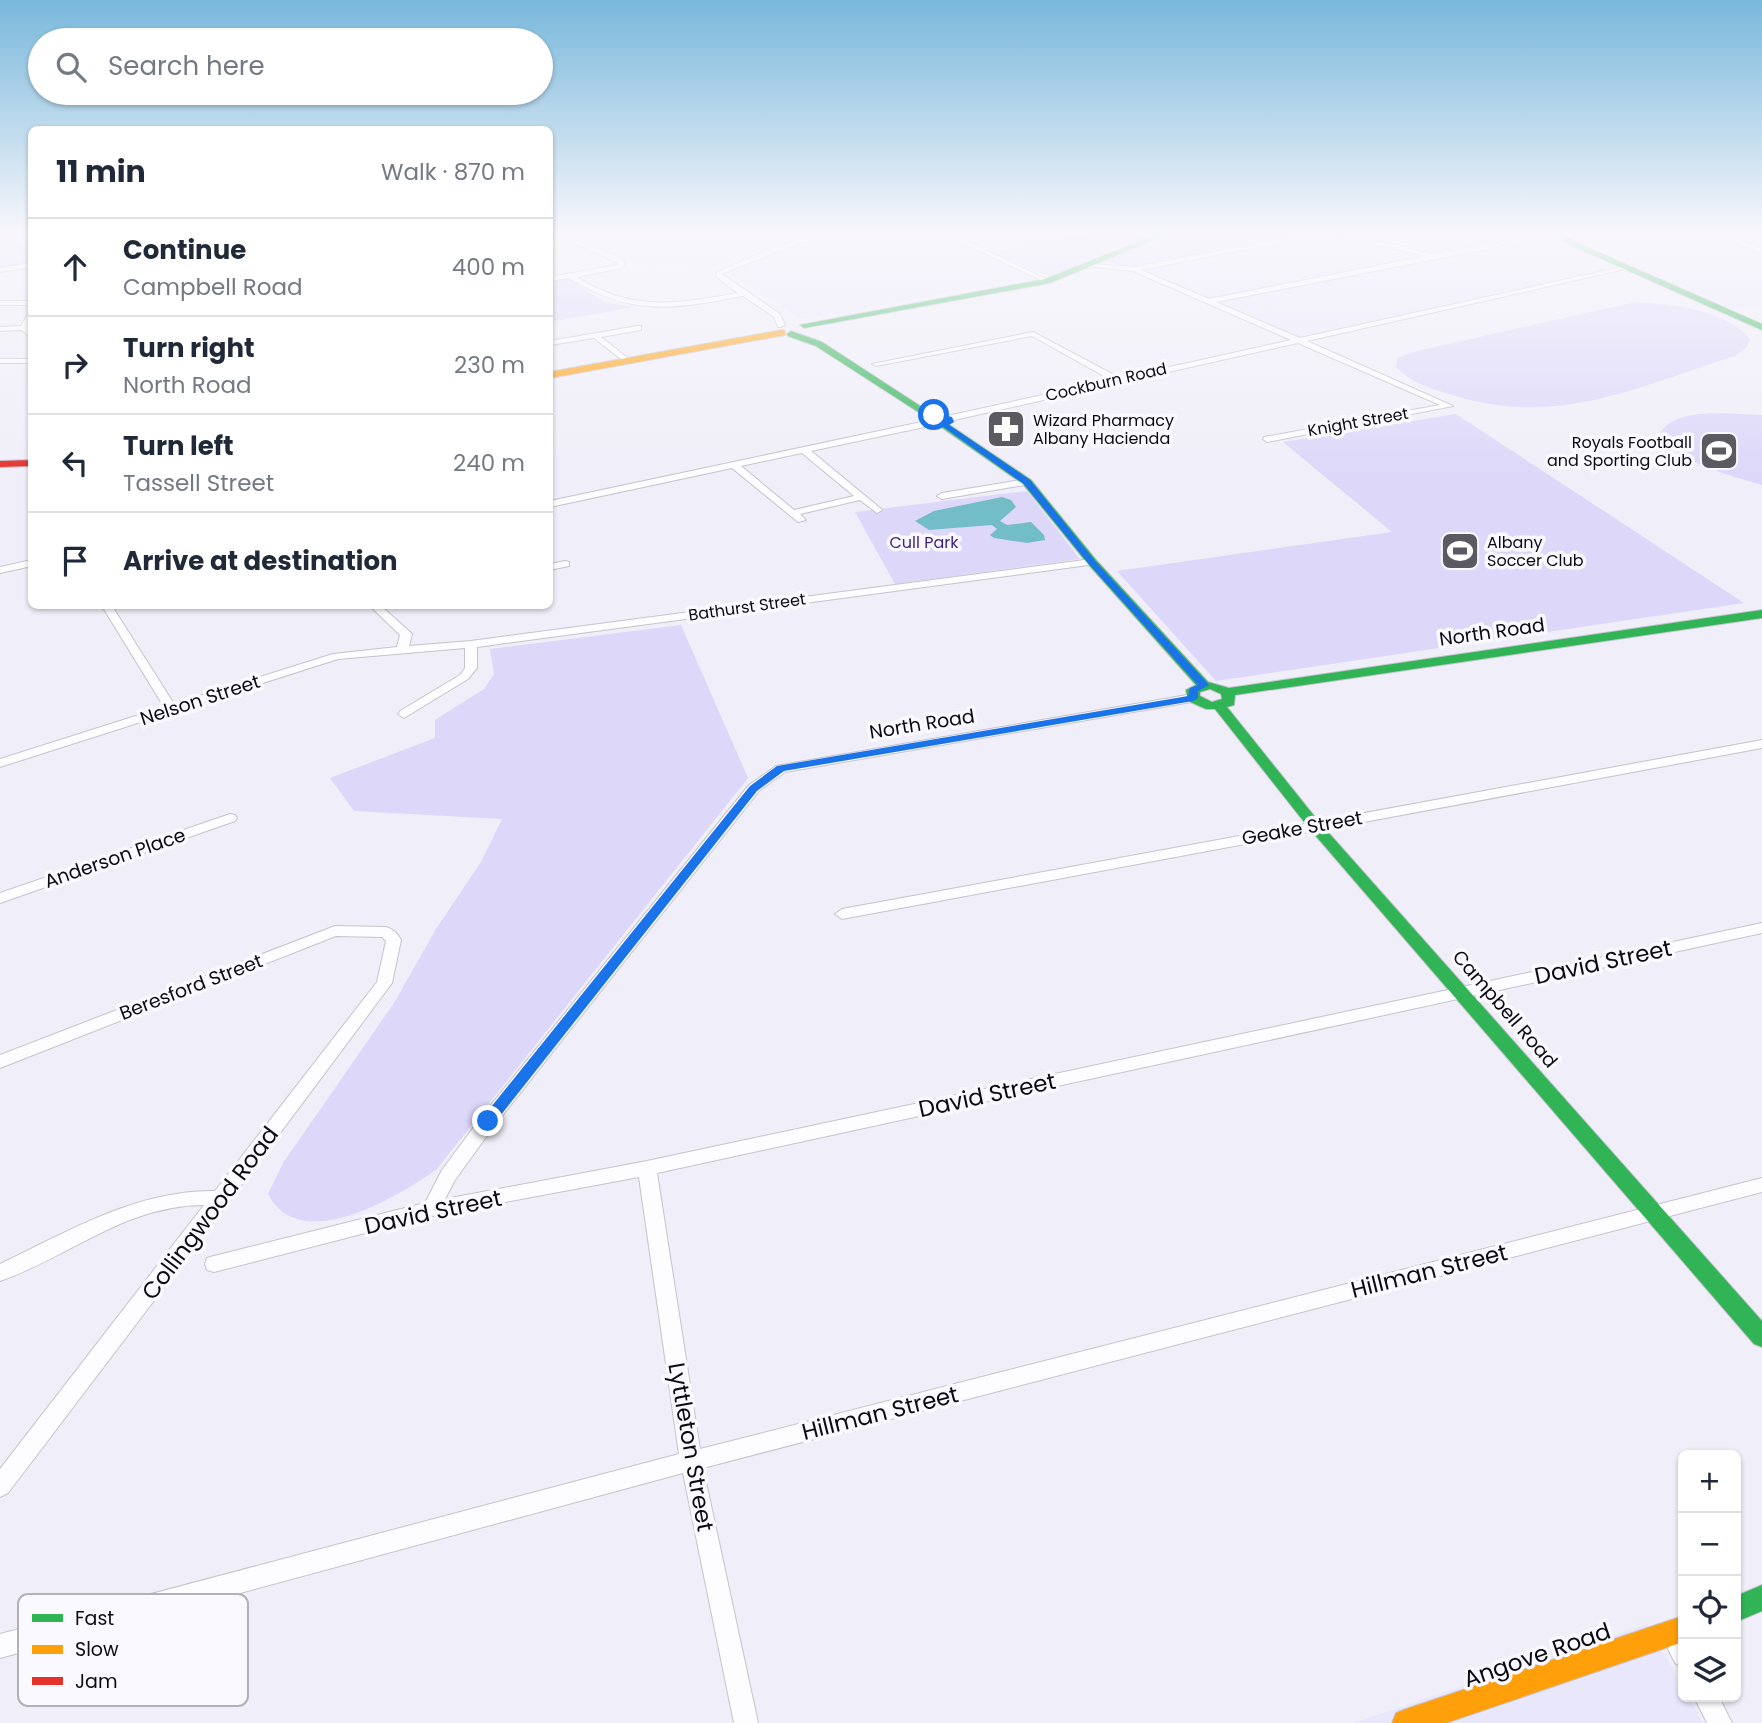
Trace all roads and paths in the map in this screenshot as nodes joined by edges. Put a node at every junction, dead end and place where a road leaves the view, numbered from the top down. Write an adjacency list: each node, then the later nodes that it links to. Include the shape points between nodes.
1 (773, 314): 8 (street)
2 (871, 314): 8 (main road)
3 (1239, 314): 14 (street)
4 (1414, 314): 14 (street, Cockburn Road)
5 (1738, 314): 7 (main road)
6 (28, 321): 9 (street)
7 (1762, 325)
8 (791, 327): 18 (main road); 22 (main road)
9 (24, 328): 11 (street); 12 (street)
10 (638, 328): 13 (street)
11 (0, 329)
12 (28, 332)
13 (595, 335): 15 (street); 18 (street)
14 (1297, 340): 21 (street, Cockburn Road); 24 (street, Knight Street, via 1449,406)
15 (553, 342)
16 (0, 361): 17 (street)
17 (28, 361)
18 (626, 361): 20 (main road)
19 (876, 364): 21 (street, via 1033,334)
20 (553, 374)
21 (1118, 380): 23 (street, Cockburn Road)
22 (928, 419): 23 (main road); 25 (street)
23 (947, 421): 29 (main road)
24 (1267, 439)
25 (803, 449): 28 (street); 31 (street)
26 (28, 463): 27 (main road)
27 (0, 464)
28 (733, 464): 32 (street); 34 (street)
29 (1027, 482): 30 (street); 36 (main road)
30 (942, 496)
31 (862, 497): 33 (street); 34 (street)
32 (553, 503)
33 (877, 510)
34 (792, 513): 35 (street)
35 (801, 520)
36 (1092, 562): 44 (street, Bathurst Street); 46 (main road)
37 (28, 564): 40 (street)
38 (565, 564): 39 (street)
39 (553, 566)
40 (0, 570)
41 (109, 609): 49 (street)
42 (378, 609): 45 (street, via 405,634)
43 (1762, 614): 47 (main road, North Road)
44 (471, 644): 45 (street, Bathurst Street); 50 (street, via 471,668 464,677)
45 (402, 651): 49 (street, Nelson Street, via 337,656)
46 (1199, 692): 47 (main road); 48 (main road, via 1203,704); 64 (street, North Road, via 781,769 754,789 488,1121 448,1175)
47 (1228, 692): 48 (main road, via 1229,702)
48 (1219, 706): 54 (main road, Campbell Road)
49 (171, 709): 52 (street, Nelson Street)
50 (404, 714)
51 (1762, 744): 54 (street, Geake Street)
52 (0, 763)
53 (230, 818): 55 (street, Anderson Place)
54 (1314, 825): 56 (street, Geake Street); 59 (main road, Campbell Road)
55 (0, 898)
56 (842, 914)
57 (1762, 928): 59 (street, David Street)
58 (386, 932): 60 (street, Beresford Street, via 335,930); 63 (street, Collingwood Road, via 394,940 384,982)
59 (1463, 993): 61 (street, David Street); 65 (main road, Campbell Road)
60 (0, 1062)
61 (647, 1168): 64 (street, David Street); 69 (street, Lyttleton Street)
62 (1762, 1185): 65 (street, Hillman Street)
63 (222, 1198): 67 (street, via 199,1196 129,1212); 70 (street, Collingwood Road)
64 (431, 1209): 66 (street, David Street)
65 (1654, 1213): 68 (main road, Campbell Road); 69 (street, Hillman Street)
66 (214, 1264)
67 (0, 1273)
68 (1762, 1337)
69 (691, 1461): 71 (street, Hillman Street); 78 (street, Lyttleton Street)
70 (0, 1486)
71 (197, 1594)
72 (1762, 1598): 73 (main road)
73 (1741, 1607)
74 (1677, 1631): 79 (main road, Angove Road)
75 (18, 1642): 76 (street, Hillman Street)
76 (0, 1647)
77 (1709, 1702): 80 (street)
78 (746, 1723)
79 (1406, 1723)
80 (1720, 1723)

